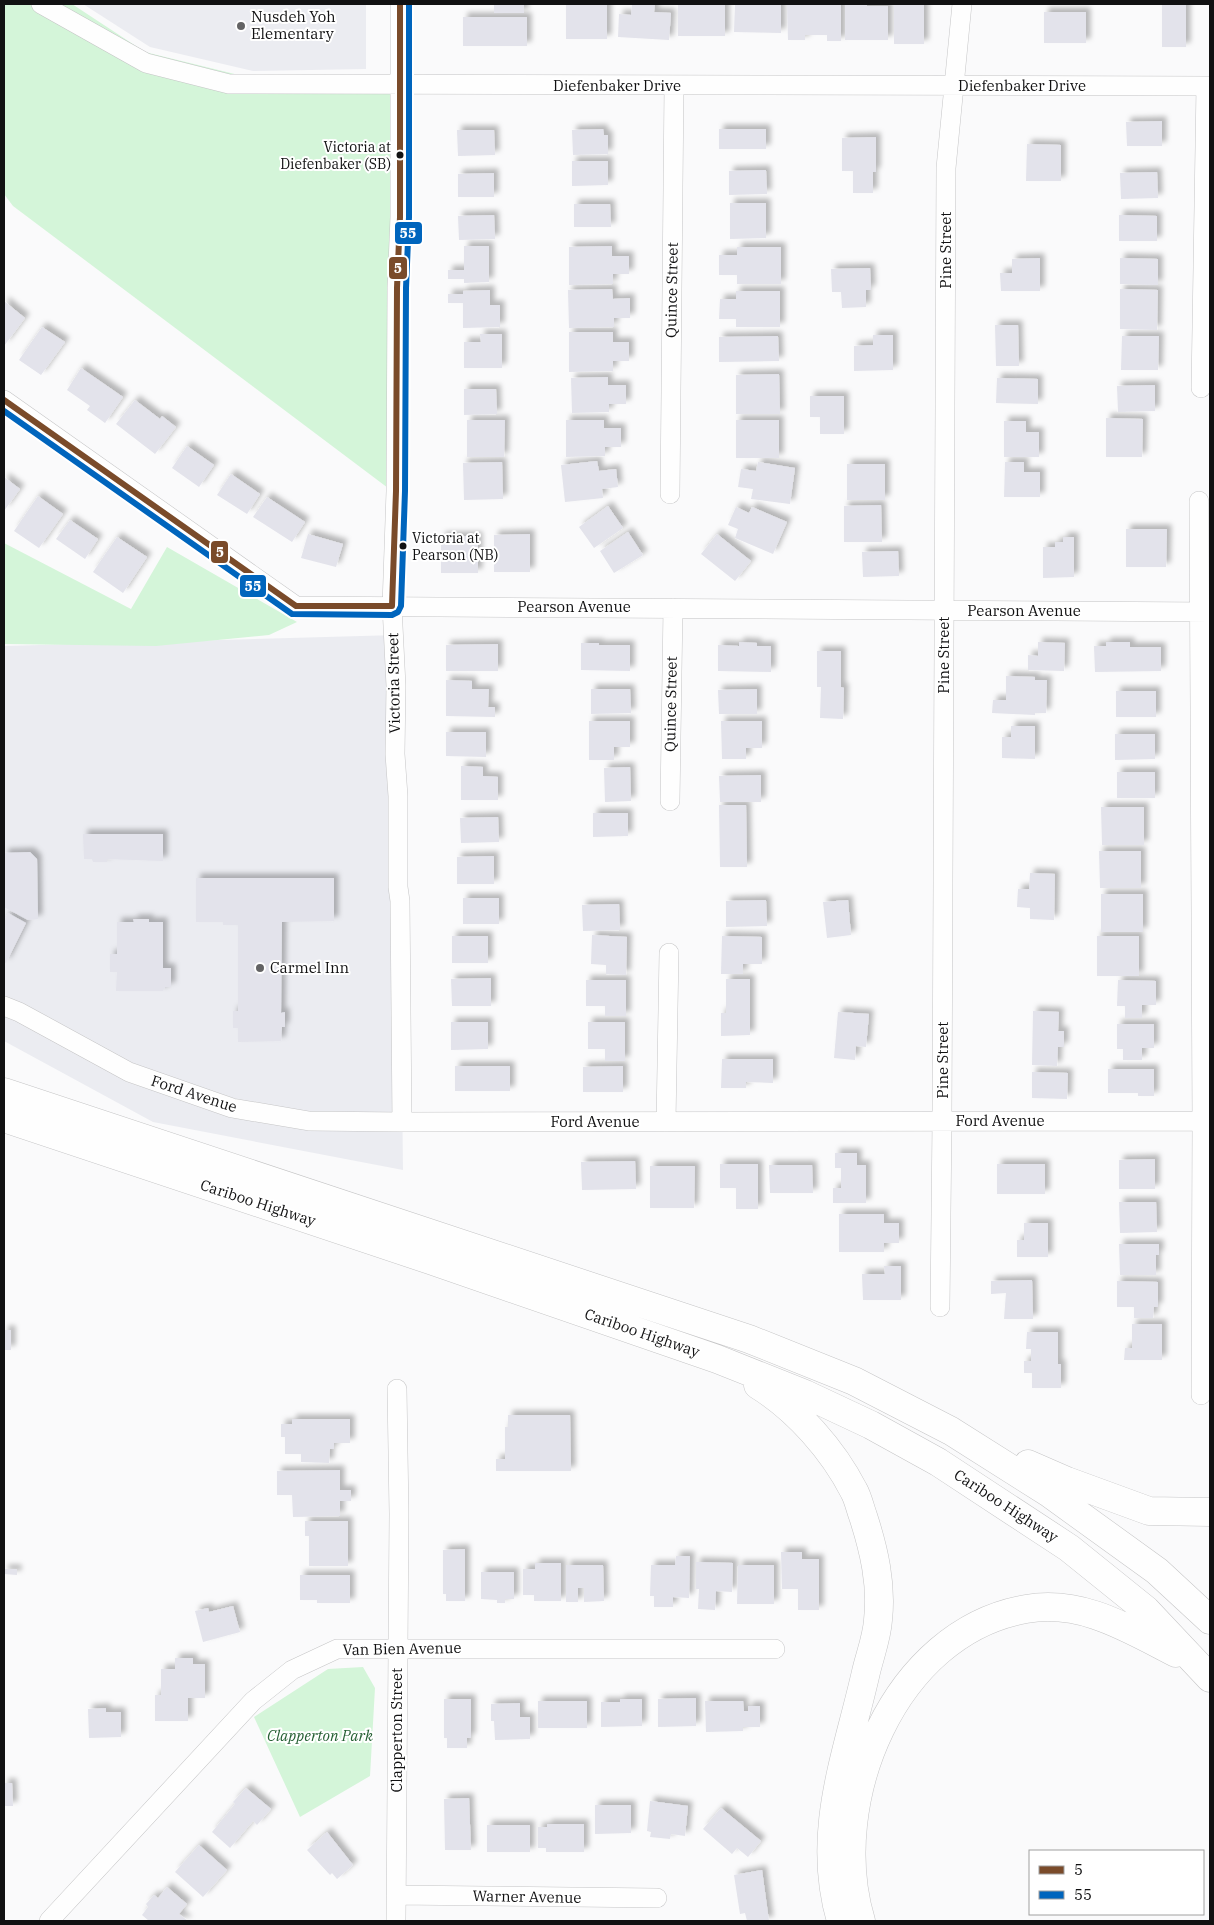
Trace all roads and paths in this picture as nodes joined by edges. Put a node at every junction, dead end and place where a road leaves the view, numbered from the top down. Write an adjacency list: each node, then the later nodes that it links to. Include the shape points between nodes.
1 (41, 4): 4 (street, Diefenbaker Drive, via 146,62 229,84)
2 (400, 4): 4 (street, Victoria Street)
3 (962, 4): 6 (street, Pine Street)
4 (400, 85): 5 (street, Diefenbaker Drive); 12 (street, Victoria Street)
5 (674, 86): 6 (street, Diefenbaker Drive); 10 (street, Quince Street)
6 (953, 86): 7 (street, Diefenbaker Drive); 14 (street, Pine Street, via 946,168)
7 (1208, 86): 8 (street)
8 (1201, 388)
9 (4, 400): 12 (street, Pearson Avenue, via 296,606)
10 (670, 494)
11 (1199, 501): 15 (street)
12 (392, 606): 13 (street, Pearson Avenue); 23 (street, Victoria Street)
13 (672, 608): 14 (street, Pearson Avenue); 16 (street, Quince Street)
14 (944, 610): 15 (street, Pearson Avenue); 21 (street, Pine Street)
15 (1205, 612): 22 (street)
16 (670, 801)
17 (669, 953): 24 (street)
18 (4, 1006): 23 (street, Ford Avenue, via 128,1072 232,1108 309,1121)
19 (4, 1092): 29 (highway, Cariboo Highway, via 749,1339 854,1381)
20 (4, 1118): 26 (highway, Cariboo Highway)
21 (942, 1121): 22 (street, Ford Avenue); 24 (street, Ford Avenue); 25 (street, Pine Street)
22 (1206, 1121): 28 (street)
23 (402, 1122): 24 (street, Ford Avenue)
24 (666, 1122)
25 (940, 1307)
26 (716, 1359): 34 (highway, Cariboo Highway, via 805,1394 938,1462 1069,1548 1146,1610); 39 (highway, via 764,1388 806,1424 835,1459 855,1492 870,1537 879,1580 878,1621 841,1767 833,1815 832,1867)
27 (397, 1389): 32 (street, Clapperton Street)
28 (1201, 1395)
29 (952, 1431): 30 (highway, via 1067,1481 1149,1511); 31 (highway, Cariboo Highway, via 1049,1493 1157,1571)
30 (1210, 1512)
31 (1210, 1620)
32 (397, 1648): 33 (street, Van Bien Avenue); 35 (street, Clapperton Street); 37 (street, Van Bien Avenue, via 337,1649 292,1670 253,1701)
33 (775, 1649)
34 (1201, 1669): 40 (highway, via 1124,1625 1076,1610 1050,1608 1027,1609 972,1627 936,1652 905,1687 885,1719 861,1781 851,1833 851,1870)
35 (396, 1895): 36 (street, Warner Avenue); 38 (street, Clapperton Street)
36 (657, 1898)
37 (50, 1921)
38 (396, 1921)
39 (841, 1921)
40 (861, 1921)

